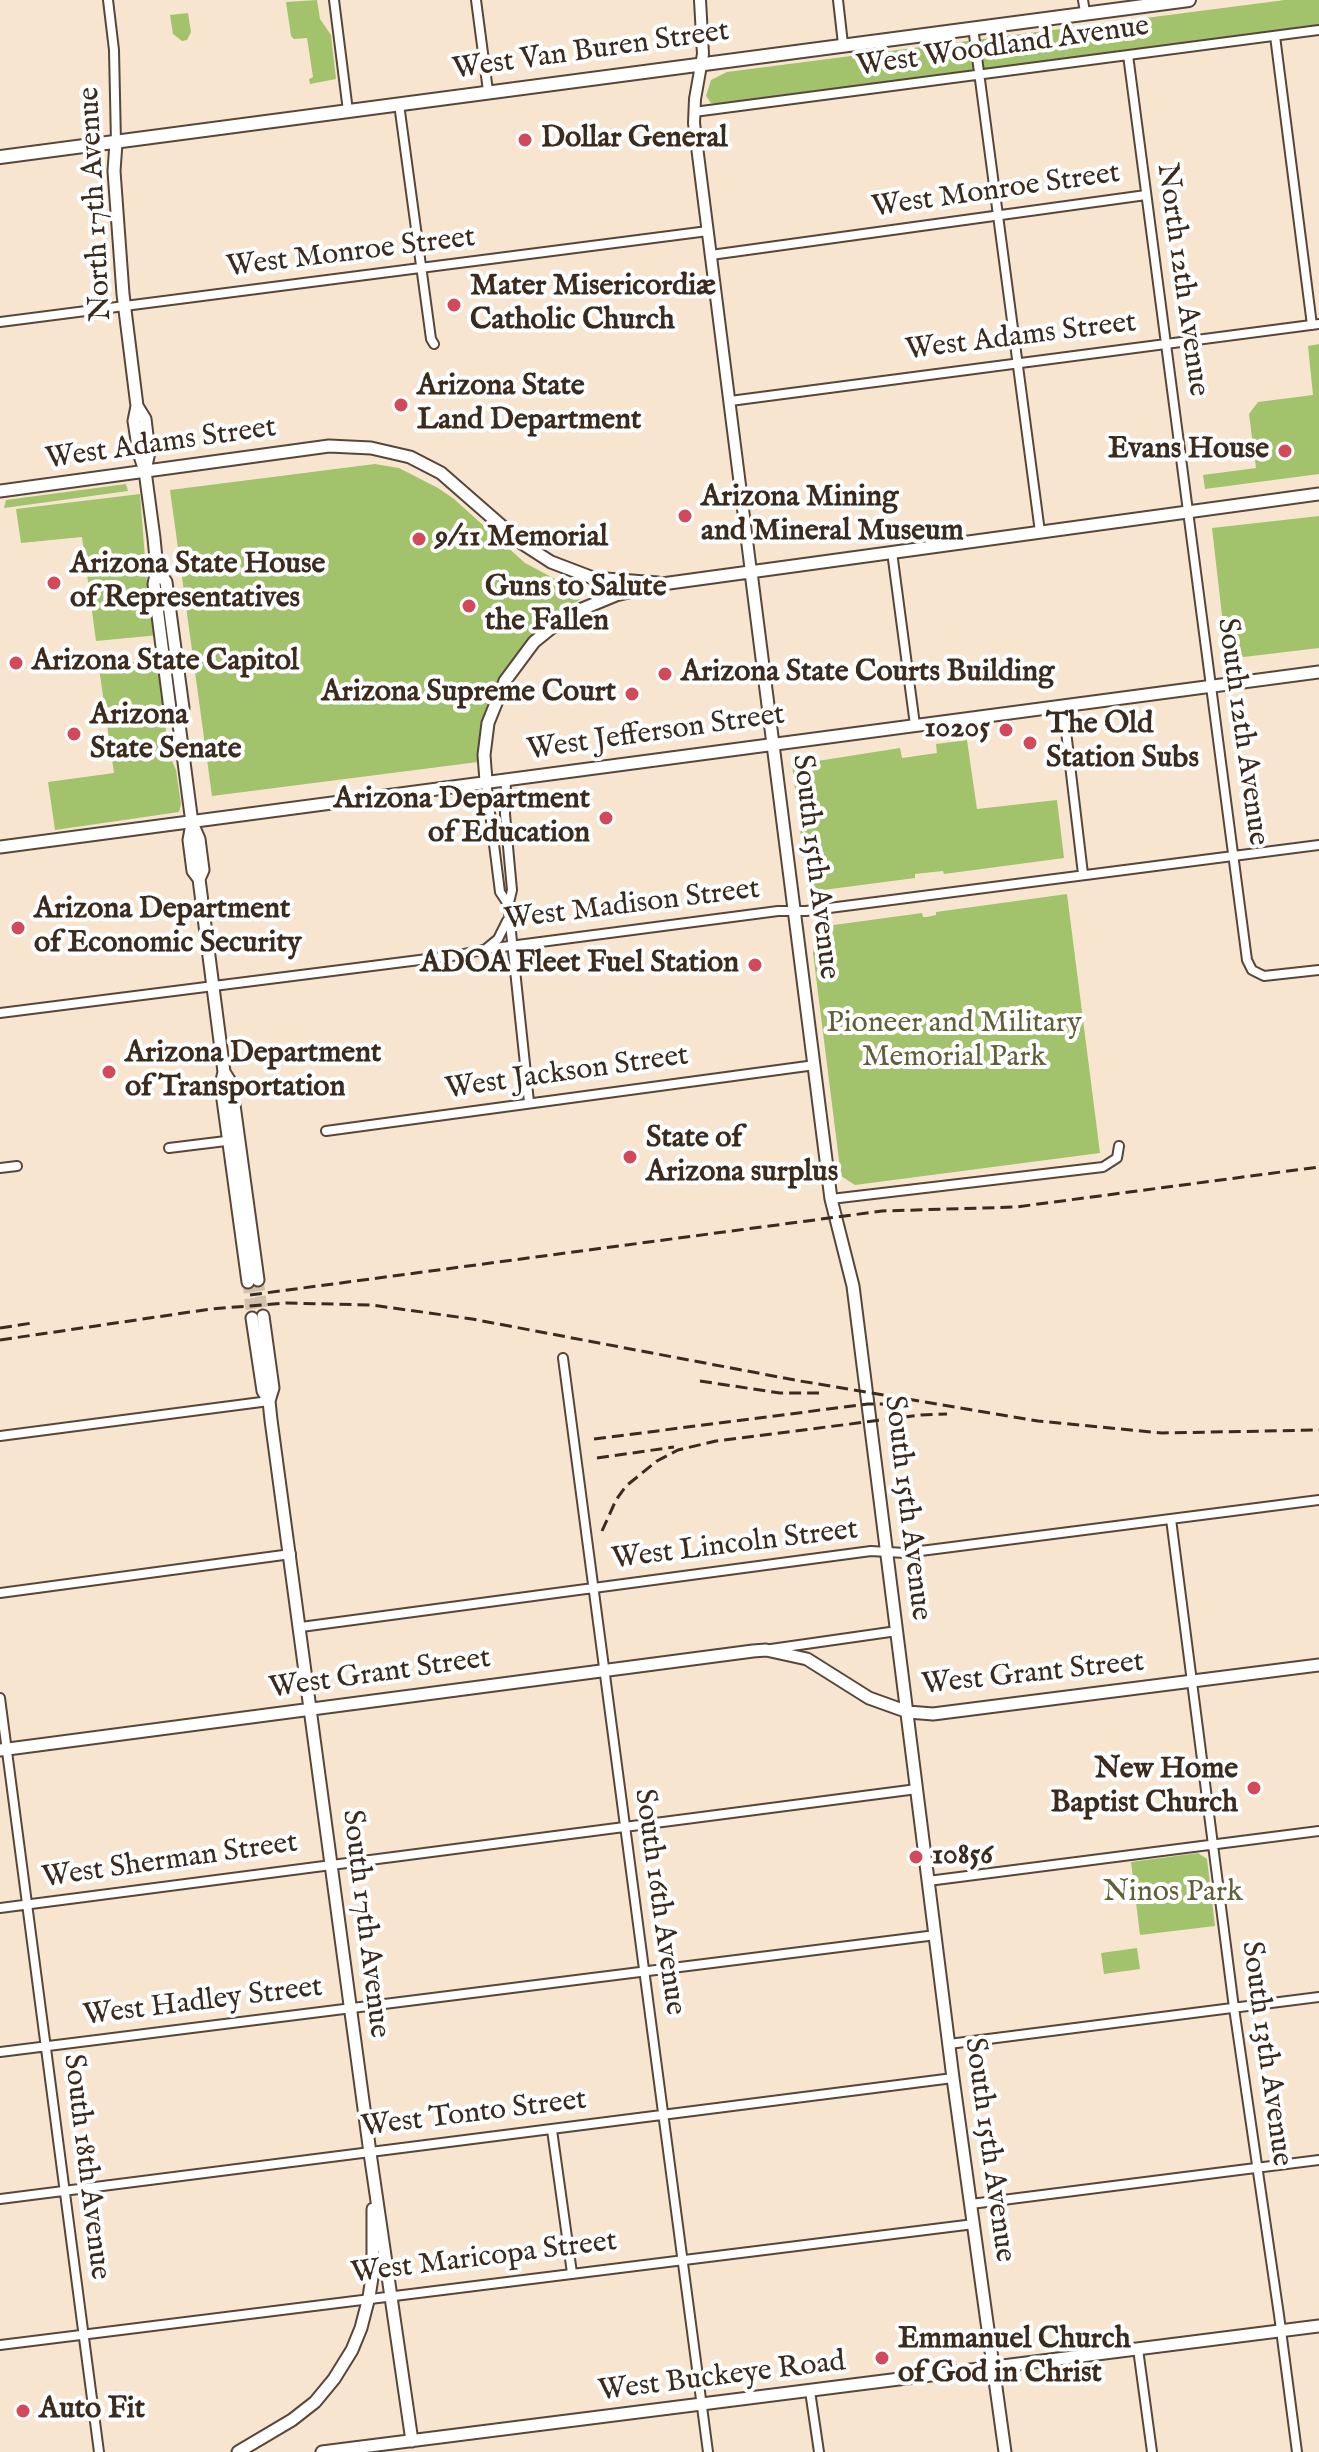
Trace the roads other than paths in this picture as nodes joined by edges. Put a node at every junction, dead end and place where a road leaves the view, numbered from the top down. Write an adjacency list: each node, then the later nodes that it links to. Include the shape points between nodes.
1 (108, 0): 19 (street, North 17th Avenue)
2 (334, 0): 17 (street)
3 (476, 0): 15 (street)
4 (700, 0): 13 (street)
5 (838, 0): 11 (street)
6 (1189, 0): 7 (main road, West Van Buren Street)
7 (1084, 6): 8 (main road, West Van Buren Street)
8 (973, 27): 11 (main road, West Van Buren Street); 14 (street)
9 (1319, 30): 10 (street, West Woodland Avenue)
10 (1275, 36): 12 (street, West Woodland Avenue); 28 (street)
11 (843, 44): 13 (main road, West Van Buren Street)
12 (1128, 55): 14 (street, West Woodland Avenue); 21 (street, North 12th Avenue)
13 (701, 63): 15 (main road, West Van Buren Street); 18 (street)
14 (980, 75): 18 (street, West Woodland Avenue); 22 (street)
15 (488, 91): 16 (main road, West Van Buren Street)
16 (399, 104): 17 (main road, West Van Buren Street); 25 (street)
17 (348, 111): 19 (main road, West Van Buren Street)
18 (694, 112): 23 (street)
19 (116, 143): 20 (main road, West Van Buren Street); 26 (main road, North 17th Avenue)
20 (0, 157)
21 (1146, 195): 22 (street, West Monroe Street); 30 (street, North 12th Avenue)
22 (998, 217): 24 (street, West Monroe Street); 31 (street)
23 (708, 231): 24 (street); 25 (street, West Monroe Street)
24 (711, 255): 32 (street)
25 (422, 269): 26 (street, West Monroe Street); 29 (street)
26 (124, 308): 27 (street, West Monroe Street); 33 (main road, North 17th Avenue, via 137,406 145,419)
27 (0, 322)
28 (1316, 324): 30 (street, West Adams Street)
29 (434, 344)
30 (1166, 344): 31 (street, West Adams Street); 36 (street, North 12th Avenue)
31 (1017, 363): 32 (street, West Adams Street); 37 (street)
32 (730, 401): 39 (street)
33 (145, 471): 34 (main road, West Adams Street); 40 (main road, West Adams Street, via 329,446 371,448 410,457 452,481 531,550 565,568 593,578); 48 (main road, North 17th Avenue, via 183,708 179,724)
34 (0, 491)
35 (1319, 494): 36 (main road)
36 (1187, 511): 37 (main road); 42 (street, South 12th Avenue)
37 (1040, 532): 38 (main road)
38 (892, 552): 39 (main road); 44 (street)
39 (751, 572): 40 (main road); 45 (main road, South 15th Avenue)
40 (662, 584): 47 (main road, via 570,614 534,642 494,706 485,742)
41 (1319, 672): 42 (main road, West Jefferson Street)
42 (1210, 686): 43 (main road, West Jefferson Street); 51 (street, South 12th Avenue)
43 (1063, 706): 44 (main road, West Jefferson Street); 52 (street)
44 (915, 725): 45 (main road, West Jefferson Street)
45 (774, 743): 46 (main road, West Jefferson Street); 54 (main road, South 15th Avenue)
46 (506, 779): 47 (main road, West Jefferson Street); 53 (street, via 512,890)
47 (486, 781): 48 (main road, West Jefferson Street); 53 (street, via 500,892)
48 (192, 823): 50 (main road, West Jefferson Street); 58 (main road, via 193,871 199,879)
49 (1319, 845): 51 (street, West Madison Street)
50 (0, 847)
51 (1233, 855): 52 (street, West Madison Street); 57 (street, South 12th Avenue, via 1252,970 1264,976)
52 (1083, 874): 54 (street, West Madison Street)
53 (508, 904): 55 (street); 56 (street, via 504,930)
54 (796, 911): 55 (street, West Madison Street); 60 (main road, South 15th Avenue)
55 (511, 946): 56 (street, West Madison Street); 61 (street)
56 (487, 949): 58 (street, West Madison Street)
57 (1319, 970)
58 (213, 985): 59 (street, West Madison Street); 63 (main road, via 224,1072 221,1085)
59 (0, 1013)
60 (815, 1065): 61 (street, West Jackson Street); 68 (main road, South 15th Avenue)
61 (529, 1102): 62 (street, West Jackson Street)
62 (326, 1131)
63 (234, 1140): 65 (street); 69 (main road)
64 (1119, 1146): 68 (street, via 1117,1158 1103,1167)
65 (169, 1148)
66 (17, 1166): 67 (street)
67 (0, 1168)
68 (831, 1199): 76 (main road, South 15th Avenue, via 853,1286)
69 (253, 1281)
70 (258, 1317): 72 (main road, South 17th Avenue, via 263,1391)
71 (563, 1358): 78 (street, South 16th Avenue)
72 (269, 1401): 73 (street); 77 (main road, South 17th Avenue)
73 (0, 1436)
74 (1319, 1500): 75 (street, West Lincoln Street)
75 (1171, 1519): 76 (street, West Lincoln Street); 85 (street, South 13th Avenue)
76 (886, 1552): 78 (street, West Lincoln Street); 81 (main road, South 15th Avenue)
77 (291, 1554): 79 (street); 80 (main road, South 17th Avenue)
78 (592, 1589): 80 (street, West Lincoln Street); 84 (street, South 16th Avenue)
79 (0, 1593)
80 (301, 1627): 87 (main road, South 17th Avenue)
81 (897, 1631): 82 (street, West Grant Street); 88 (main road, South 15th Avenue)
82 (766, 1650): 84 (main road, West Grant Street); 88 (main road, West Grant Street, via 807,1659 869,1698)
83 (1319, 1665): 85 (main road, West Grant Street)
84 (602, 1670): 87 (main road, West Grant Street); 91 (street, South 16th Avenue)
85 (1190, 1681): 88 (main road, West Grant Street, via 957,1712); 93 (street, South 13th Avenue)
86 (0, 1698): 89 (street, South 18th Avenue)
87 (311, 1709): 89 (main road, West Grant Street); 94 (main road, South 17th Avenue)
88 (908, 1712): 90 (main road, South 15th Avenue)
89 (4, 1750): 96 (street, South 18th Avenue)
90 (917, 1789): 91 (street, West Sherman Street); 95 (main road, South 15th Avenue)
91 (624, 1827): 94 (street, West Sherman Street); 99 (street, South 16th Avenue)
92 (1319, 1831): 93 (street)
93 (1212, 1845): 95 (street); 101 (street, South 13th Avenue)
94 (332, 1865): 96 (street, West Sherman Street); 102 (main road, South 17th Avenue)
95 (928, 1881): 98 (main road, South 15th Avenue)
96 (27, 1905): 97 (street, West Sherman Street); 104 (street, South 18th Avenue)
97 (0, 1908)
98 (936, 1935): 99 (street, West Hadley Street); 103 (main road, South 15th Avenue)
99 (645, 1970): 102 (street, West Hadley Street); 107 (street, South 16th Avenue)
100 (1319, 1997): 101 (street)
101 (1234, 2008): 103 (street); 111 (street, South 13th Avenue)
102 (351, 2010): 104 (street, West Hadley Street); 109 (main road, South 17th Avenue)
103 (949, 2044): 106 (main road, South 15th Avenue)
104 (46, 2046): 105 (street, West Hadley Street); 112 (street, South 18th Avenue)
105 (0, 2052)
106 (953, 2078): 107 (street, West Tonto Street); 114 (main road, South 15th Avenue)
107 (663, 2116): 108 (street, West Tonto Street); 116 (street, South 16th Avenue)
108 (552, 2130): 109 (street, West Tonto Street); 117 (street)
109 (370, 2153): 112 (street, West Tonto Street); 118 (main road, South 17th Avenue); 119 (main road, via 374,2238)
110 (1319, 2160): 111 (street)
111 (1257, 2168): 114 (street); 121 (street, South 13th Avenue)
112 (64, 2190): 113 (street, West Tonto Street); 122 (street, South 18th Avenue)
113 (0, 2199)
114 (971, 2204): 115 (main road, South 15th Avenue)
115 (974, 2224): 116 (street, West Maricopa Street); 125 (main road, South 15th Avenue)
116 (681, 2259): 117 (street, West Maricopa Street); 127 (street, South 16th Avenue)
117 (572, 2273): 118 (street, West Maricopa Street)
118 (392, 2294): 119 (street, West Maricopa Street); 128 (main road, South 17th Avenue)
119 (369, 2297): 122 (street, West Maricopa Street); 130 (main road, via 352,2350 315,2402)
120 (1319, 2326): 121 (main road, West Buckeye Road)
121 (1282, 2331): 124 (main road, West Buckeye Road); 136 (street, South 13th Avenue)
122 (82, 2334): 123 (street, West Maricopa Street); 129 (street, South 18th Avenue)
123 (0, 2345)
124 (1138, 2349): 125 (main road, West Buckeye Road); 135 (street)
125 (993, 2369): 126 (main road, West Buckeye Road); 134 (main road, South 15th Avenue)
126 (810, 2391): 127 (main road, West Buckeye Road); 133 (street)
127 (701, 2404): 128 (main road, West Buckeye Road); 132 (street, South 16th Avenue)
128 (412, 2447): 131 (main road, West Buckeye Road)
129 (99, 2452)
130 (238, 2452)
131 (322, 2452)
132 (708, 2452)
133 (819, 2452)
134 (1005, 2452)
135 (1152, 2452)
136 (1297, 2452)

